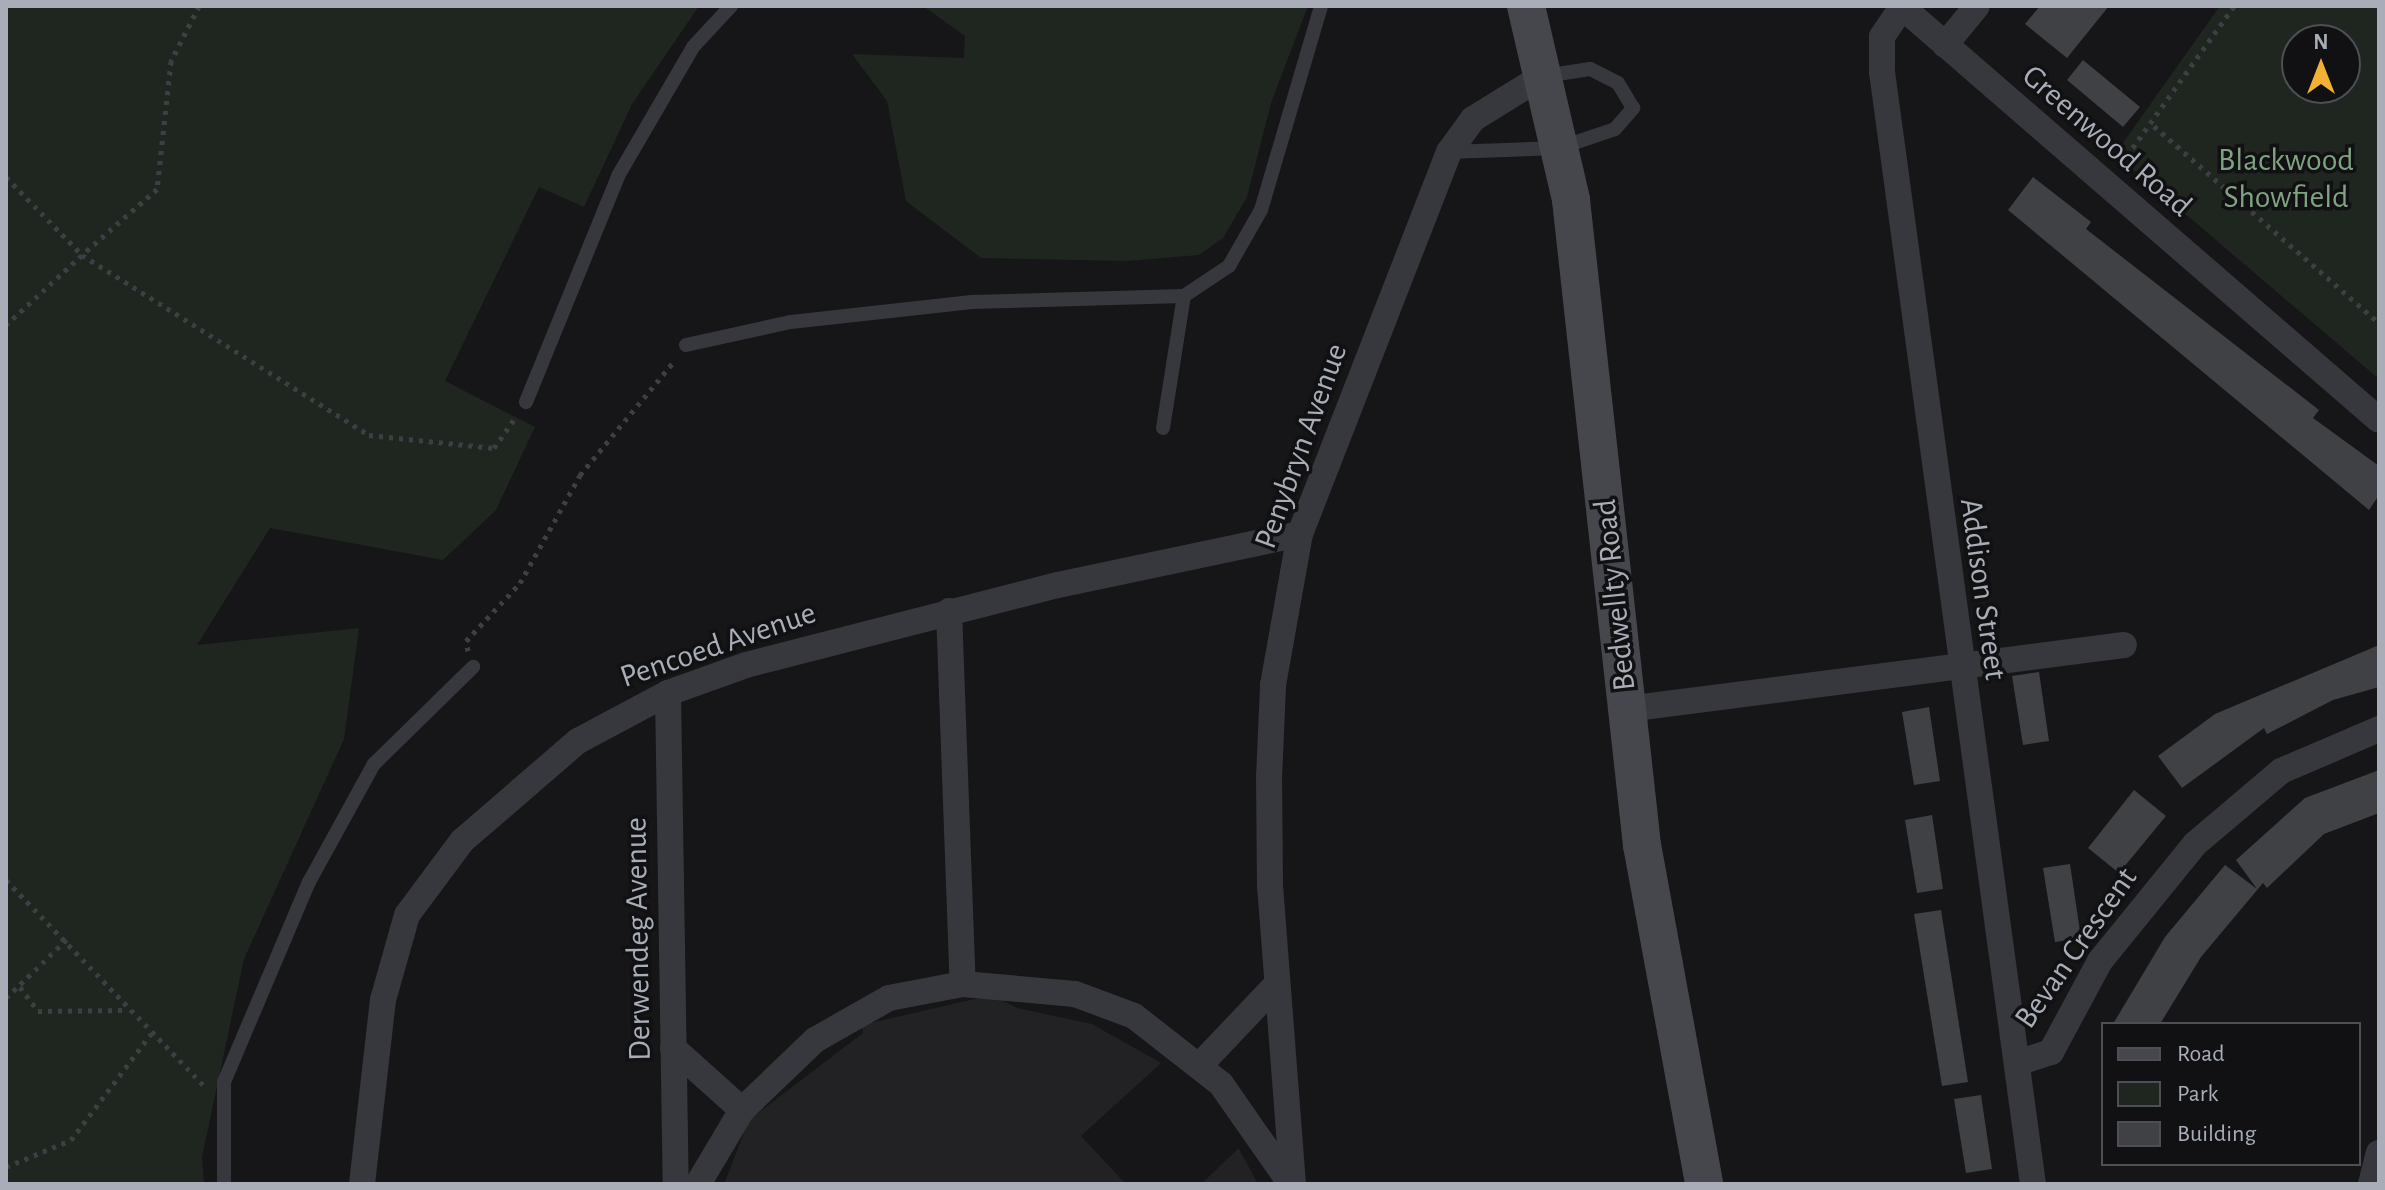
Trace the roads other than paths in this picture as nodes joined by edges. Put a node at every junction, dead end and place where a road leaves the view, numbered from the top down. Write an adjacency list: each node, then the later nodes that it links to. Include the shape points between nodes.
1 (731, 6): 12 (lane, via 693,47 618,176)
2 (1321, 6): 10 (lane, via 1261,210 1229,266)
3 (1526, 6): 7 (street, Bedwellty Road)
4 (1901, 6): 6 (street, Greenwood Road); 18 (street, Addison Street, via 1882,37 1882,72)
5 (1977, 6): 6 (street)
6 (1945, 45): 13 (street, Greenwood Road)
7 (1541, 77): 8 (street, Bedwellty Road); 8 (lane, via 1590,69 1618,83 1633,108 1615,129); 9 (street, Penybryn Avenue, via 1473,119)
8 (1559, 148): 9 (lane, via 1505,156); 21 (street, Bedwellty Road, via 1571,200)
9 (1449, 152): 15 (street, Penybryn Avenue)
10 (1184, 296): 11 (lane, via 972,302 791,322); 14 (lane)
11 (686, 345)
12 (526, 402)
13 (2379, 420)
14 (1163, 428)
15 (1300, 534): 16 (street, Pencoed Avenue); 24 (street, Penybryn Avenue, via 1273,685 1269,855)
16 (949, 611): 20 (street, Pencoed Avenue); 23 (street)
17 (2124, 645): 18 (street)
18 (1959, 665): 21 (street); 26 (street, Addison Street)
19 (473, 667): 30 (lane, via 374,764 309,882 254,1021 234,1053 224,1106)
20 (668, 693): 25 (street, Derwendeg Avenue); 31 (street, Pencoed Avenue, via 578,741 432,872 407,915 383,1000)
21 (1627, 709): 35 (street, Bedwellty Road, via 1642,845)
22 (2379, 729): 26 (street, Bevan Crescent, via 2281,771 2195,844 2100,961 2051,1052)
23 (963, 984): 27 (street, via 1075,994 1134,1016); 28 (street, via 927,987 851,1016 782,1068)
24 (1276, 985): 27 (street); 34 (street, Penybryn Avenue)
25 (673, 1048): 28 (street); 32 (street, Derwendeg Avenue)
26 (2017, 1063): 36 (street, Addison Street)
27 (1201, 1064): 34 (street, via 1247,1115)
28 (742, 1110): 33 (street)
29 (2379, 1153): 37 (street)
30 (224, 1184)
31 (362, 1184)
32 (676, 1184)
33 (698, 1184)
34 (1292, 1184)
35 (1704, 1184)
36 (2033, 1184)
37 (2371, 1184)

